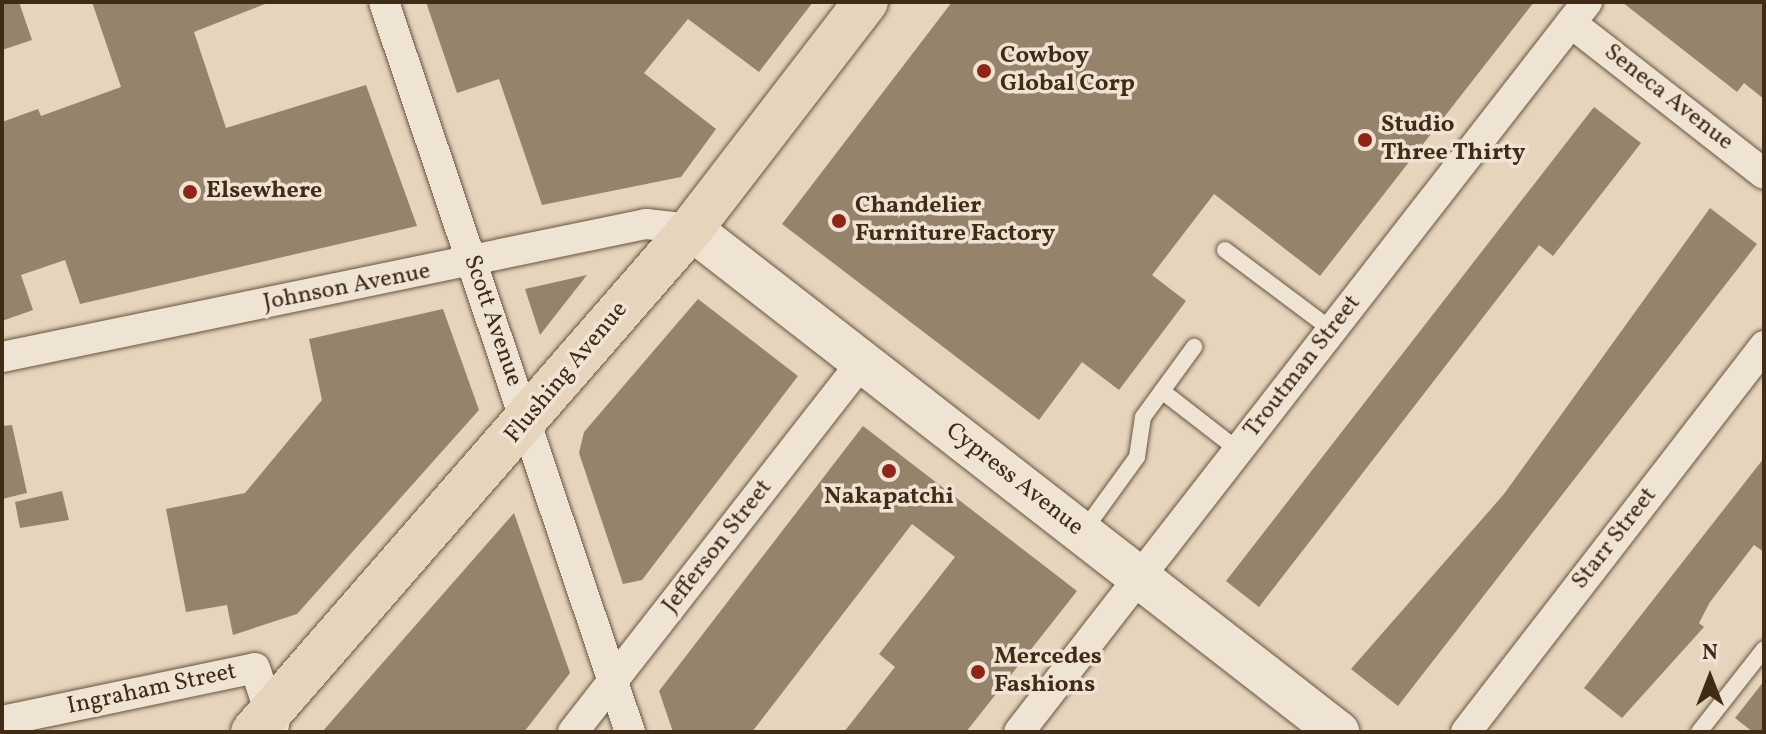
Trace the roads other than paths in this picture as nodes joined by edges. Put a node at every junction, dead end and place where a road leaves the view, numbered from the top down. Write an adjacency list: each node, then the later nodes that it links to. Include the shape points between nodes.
1 (384, 2): 7 (street, Scott Avenue)
2 (866, 2): 5 (main road, Flushing Avenue)
3 (1579, 12): 4 (street, Seneca Avenue); 8 (street, Troutman Street)
4 (1764, 174)
5 (691, 229): 7 (street, Johnson Avenue, via 646,224); 12 (main road, Cypress Avenue); 14 (main road, Flushing Avenue)
6 (1225, 250): 8 (lane)
7 (472, 263): 11 (street, Johnson Avenue); 14 (street, Scott Avenue)
8 (1332, 330): 15 (street, Troutman Street)
9 (1764, 346): 26 (street, Starr Street)
10 (1194, 347): 13 (lane)
11 (2, 357)
12 (862, 362): 16 (main road, Cypress Avenue); 19 (street, Jefferson Street)
13 (1162, 391): 15 (lane); 16 (lane, via 1143,417 1137,457)
14 (527, 424): 19 (street, Scott Avenue); 21 (main road, Flushing Avenue)
15 (1238, 450): 17 (street, Troutman Street)
16 (1082, 533): 17 (main road, Cypress Avenue)
17 (1139, 577): 24 (street, Troutman Street); 25 (main road, Cypress Avenue)
18 (1764, 649): 27 (lane)
19 (614, 680): 22 (street, Jefferson Street); 23 (street, Scott Avenue)
20 (2, 721): 21 (street, Ingraham Street, via 255,668)
21 (267, 726)
22 (573, 732)
23 (630, 732)
24 (1019, 732)
25 (1338, 732)
26 (1466, 732)
27 (1699, 732)

